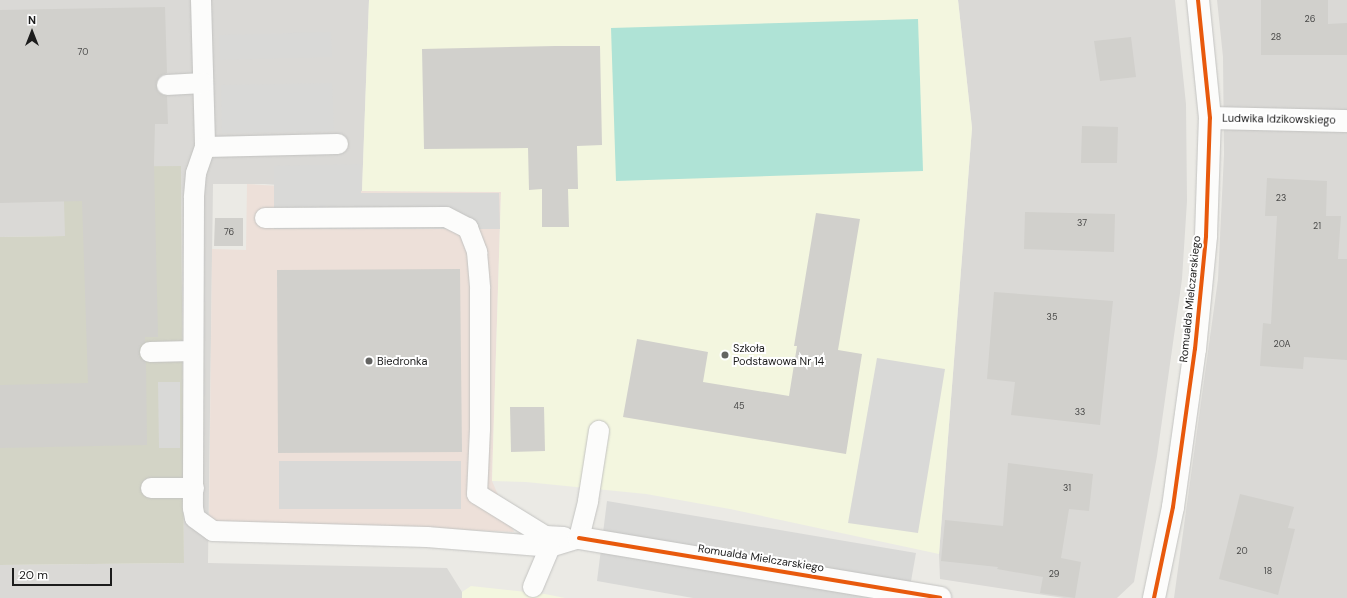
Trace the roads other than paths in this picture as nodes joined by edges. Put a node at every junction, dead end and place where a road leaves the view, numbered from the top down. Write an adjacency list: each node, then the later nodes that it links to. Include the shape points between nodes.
1 (201, 0): 3 (lane)
2 (1198, 0): 5 (street, Romualda Mielczarskiego)
3 (203, 83): 4 (lane); 8 (lane)
4 (167, 85)
5 (1210, 118): 6 (street, Ludwika Idzikowskiego); 19 (street, Romualda Mielczarskiego, via 1206,236 1195,349 1173,507)
6 (1347, 121)
7 (338, 144): 8 (lane)
8 (205, 147): 10 (lane, via 196,173 194,198)
9 (265, 218): 15 (lane, via 446,217 468,228 477,252 480,289 480,429 477,494 544,536)
10 (193, 351): 11 (lane); 14 (lane)
11 (150, 352)
12 (599, 430): 15 (lane)
13 (151, 488): 14 (lane)
14 (194, 488): 16 (lane, via 195,518 213,530 427,537)
15 (579, 538): 16 (lane); 18 (street, Romualda Mielczarskiego)
16 (550, 547): 17 (lane)
17 (533, 587)
18 (940, 598)
19 (1154, 598)

